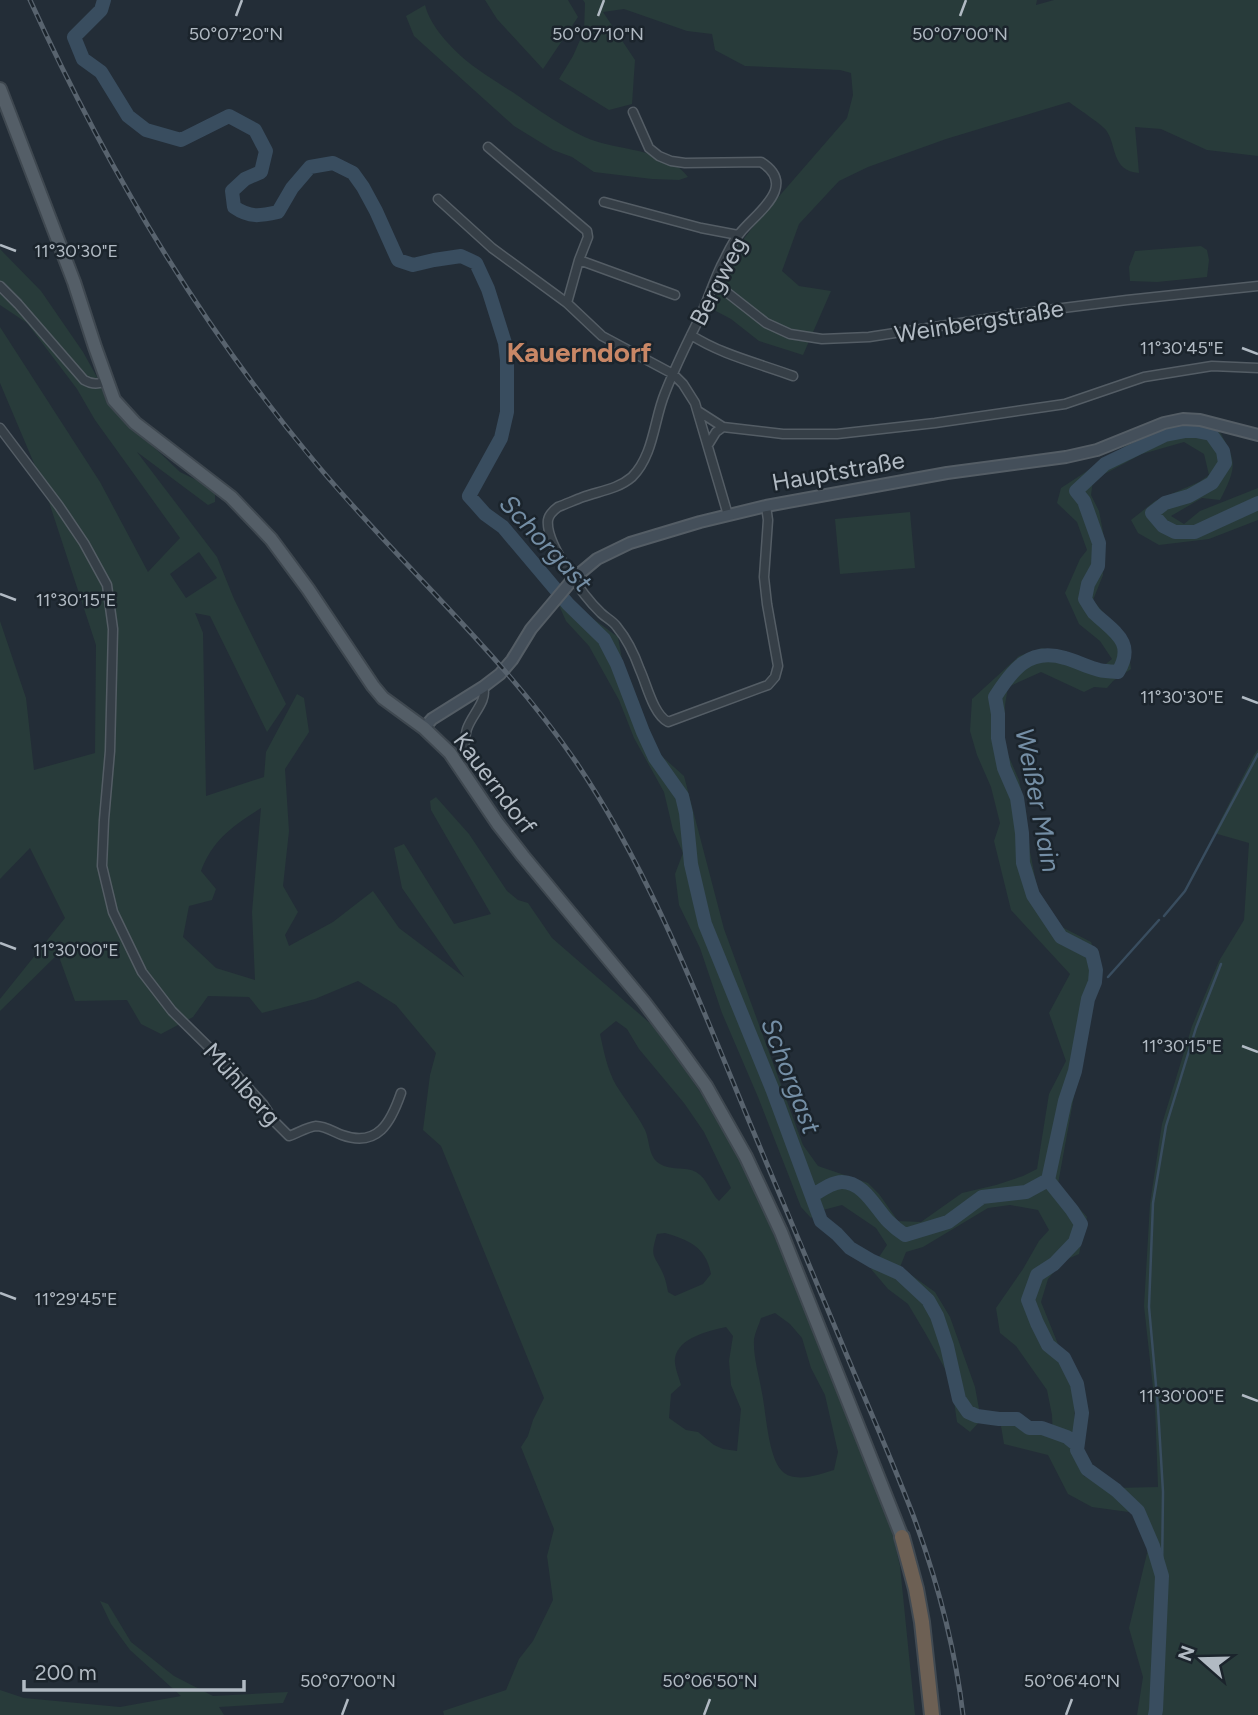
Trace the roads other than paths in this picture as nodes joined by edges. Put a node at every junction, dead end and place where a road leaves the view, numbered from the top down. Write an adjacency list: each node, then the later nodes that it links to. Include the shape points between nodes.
1 (0, 89): 17 (main road, Kauerndorf)
2 (633, 112): 6 (street, Bergweg, via 649,148 671,161 761,162 767,166 777,184 772,199)
3 (488, 147): 7 (street, via 587,231)
4 (438, 199): 12 (street, via 492,248)
5 (604, 202): 6 (street)
6 (738, 235): 8 (street, Bergweg)
7 (579, 260): 11 (street); 12 (street)
8 (715, 283): 10 (street, Weinbergstraße, via 766,323 790,334 822,339 869,337 1031,312); 13 (street, Bergweg)
9 (0, 286): 17 (street, via 84,380)
10 (1258, 286)
11 (676, 295)
12 (567, 303): 15 (street, via 602,336)
13 (691, 335): 15 (street, Bergweg); 16 (street, via 742,360)
14 (1258, 368): 19 (street, via 1212,366 1144,377 1065,404 837,434)
15 (673, 374): 18 (street); 25 (street, Bergweg, via 647,451 633,475 621,485 558,507 548,519)
16 (793, 376)
17 (108, 381): 27 (main road, Kauerndorf, via 114,400 135,423 231,497 271,539 373,686)
18 (698, 411): 19 (street); 22 (street)
19 (723, 427): 22 (street)
20 (0, 428): 29 (street, Mühlberg, via 84,543 107,585 113,629 103,866 113,912 142,972 289,1136 319,1126 356,1139 373,1136 390,1120)
21 (1258, 435): 23 (main road, Hauptstraße, via 1183,419 1066,457)
22 (708, 445): 24 (street)
23 (766, 506): 24 (main road, Hauptstraße); 25 (street, via 764,578 778,666 768,685 663,720 616,625)
24 (728, 515): 25 (main road, Hauptstraße, via 630,543 597,559)
25 (569, 582): 26 (main road, Hauptstraße, via 512,660)
26 (483, 687): 27 (main road, Hauptstraße); 28 (street, Hauptstraße, via 484,700 473,715 462,759)
27 (424, 728): 28 (main road, Kauerndorf)
28 (457, 762): 30 (main road, Kauerndorf, via 498,824 644,1002 706,1086 781,1233)
29 (401, 1093)
30 (902, 1537): 31 (highway, via 922,1622)
31 (932, 1715)

